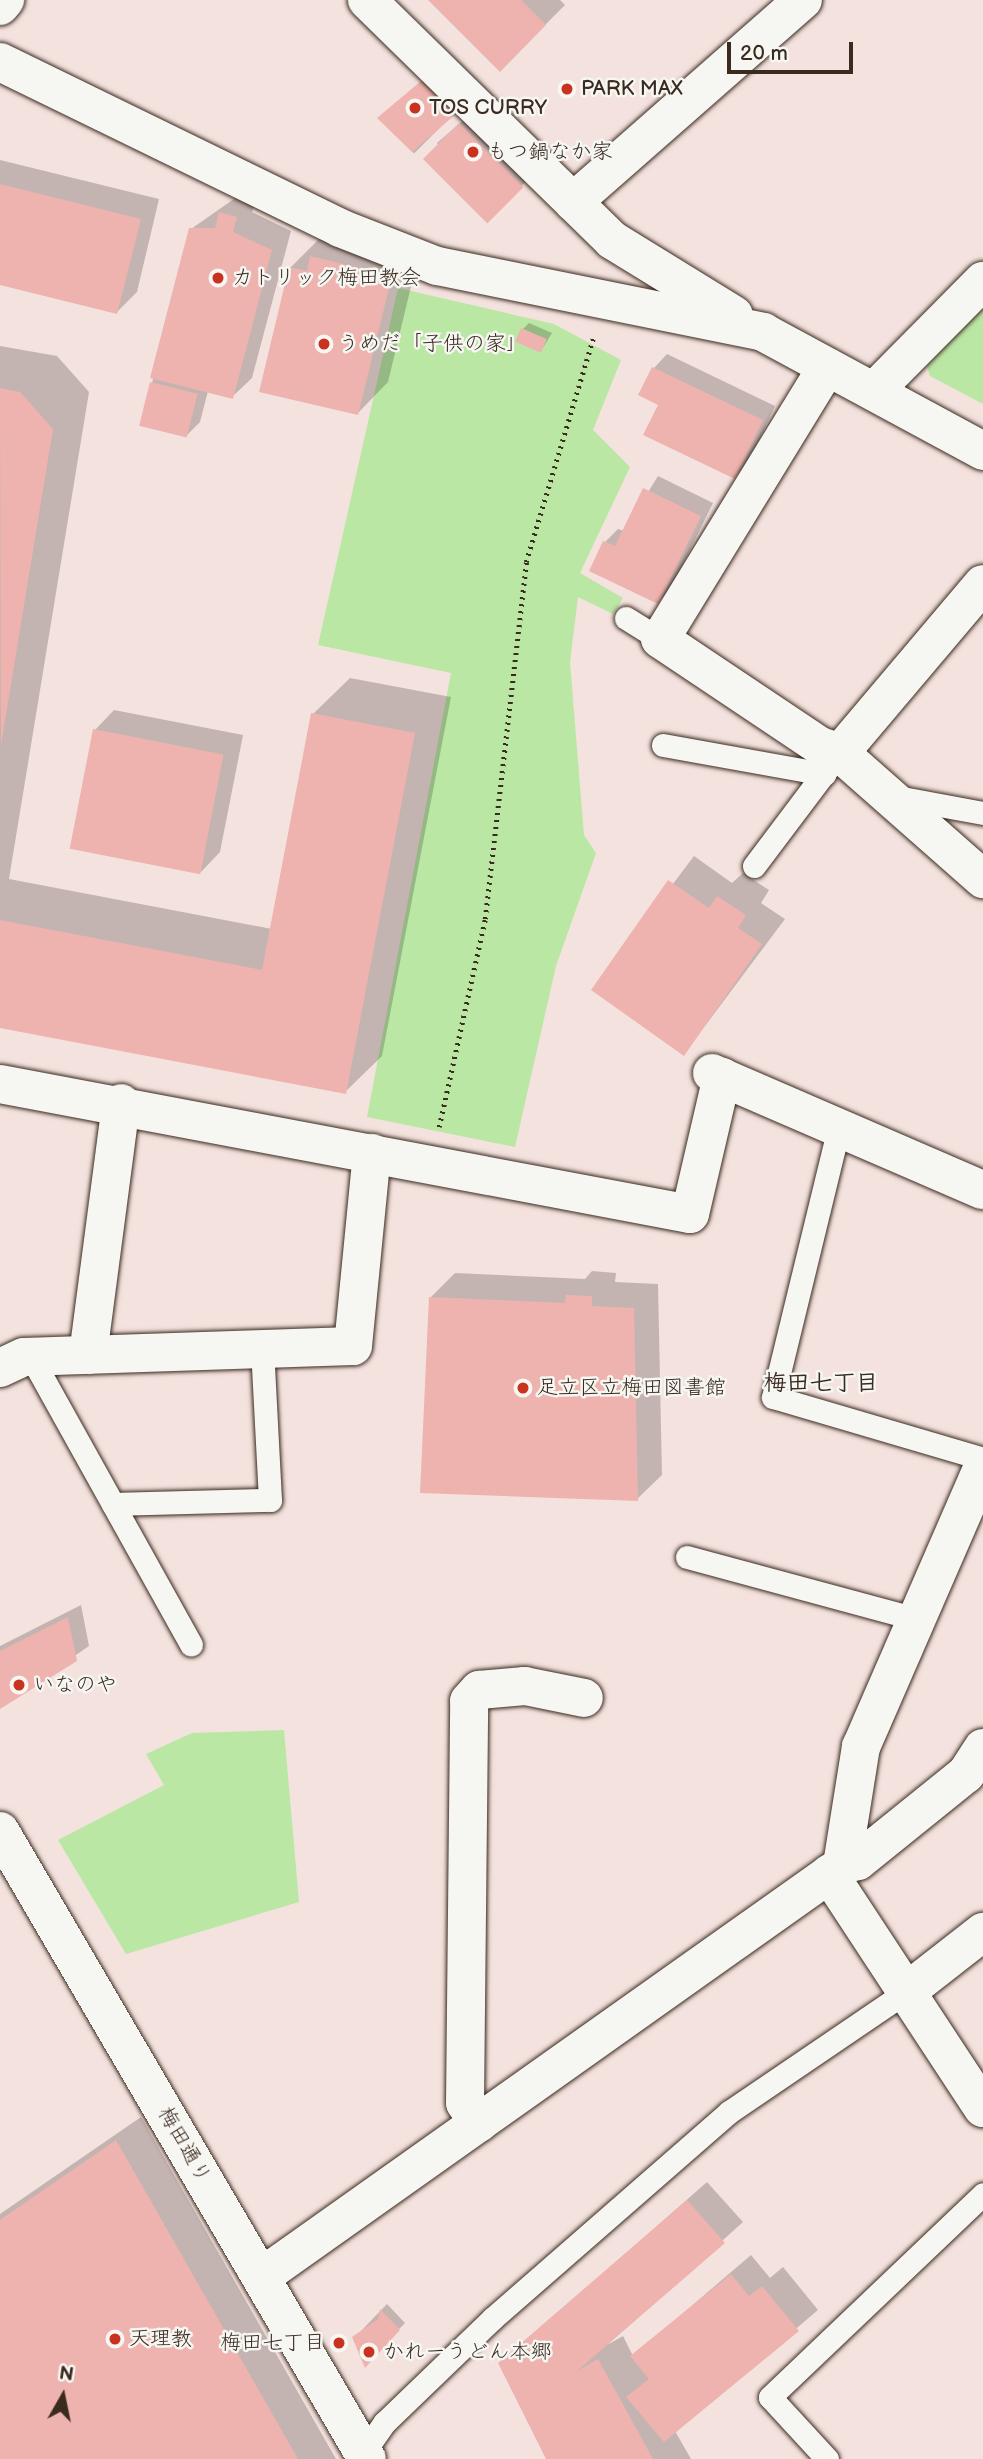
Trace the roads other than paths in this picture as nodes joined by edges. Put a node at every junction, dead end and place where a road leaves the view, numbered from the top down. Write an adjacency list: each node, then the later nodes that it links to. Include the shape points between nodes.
1 (5, 0): 4 (street)
2 (367, 0): 6 (street)
3 (803, 0): 6 (street)
4 (0, 6)
5 (0, 62): 9 (street, via 340,228 437,266)
6 (573, 202): 7 (street)
7 (612, 240): 9 (street, via 610,275); 10 (street)
8 (983, 281): 12 (street)
9 (589, 310): 10 (street)
10 (763, 332): 11 (street)
11 (827, 367): 12 (street); 16 (street)
12 (874, 391): 13 (street)
13 (983, 451)
14 (983, 584): 18 (street)
15 (626, 618): 16 (lane)
16 (660, 639): 18 (street, via 820,746)
17 (663, 745): 18 (lane)
18 (832, 763): 19 (street); 21 (lane)
19 (893, 796): 20 (lane); 22 (street)
20 (983, 813)
21 (754, 866)
22 (983, 878)
23 (0, 1084): 24 (street)
24 (121, 1103): 26 (street); 29 (street)
25 (839, 1128): 26 (street, via 717,1075 690,1214); 27 (street); 31 (lane, via 773,1397)
26 (372, 1153): 28 (street, via 353,1346)
27 (983, 1190)
28 (262, 1349): 29 (street); 33 (lane, via 270,1500)
29 (88, 1355): 30 (street)
30 (16, 1362): 33 (lane)
31 (983, 1459)
32 (983, 1467): 35 (street)
33 (113, 1504): 36 (lane)
34 (687, 1557): 35 (lane)
35 (920, 1620): 40 (street, via 862,1748)
36 (191, 1644)
37 (584, 1698): 44 (street, via 525,1686 479,1690 469,1701 465,2103)
38 (983, 1748): 40 (street, via 966,1774 858,1861)
39 (0, 1831): 46 (street, 梅田通り)
40 (835, 1870): 42 (street); 44 (street)
41 (983, 1932): 42 (street)
42 (910, 1989): 43 (street); 47 (lane, via 729,2112 493,2318 384,2423)
43 (983, 2108)
44 (479, 2123): 46 (street)
45 (983, 2194): 48 (lane, via 770,2396)
46 (261, 2277): 47 (street, 梅田通り)
47 (363, 2457)
48 (827, 2459)

